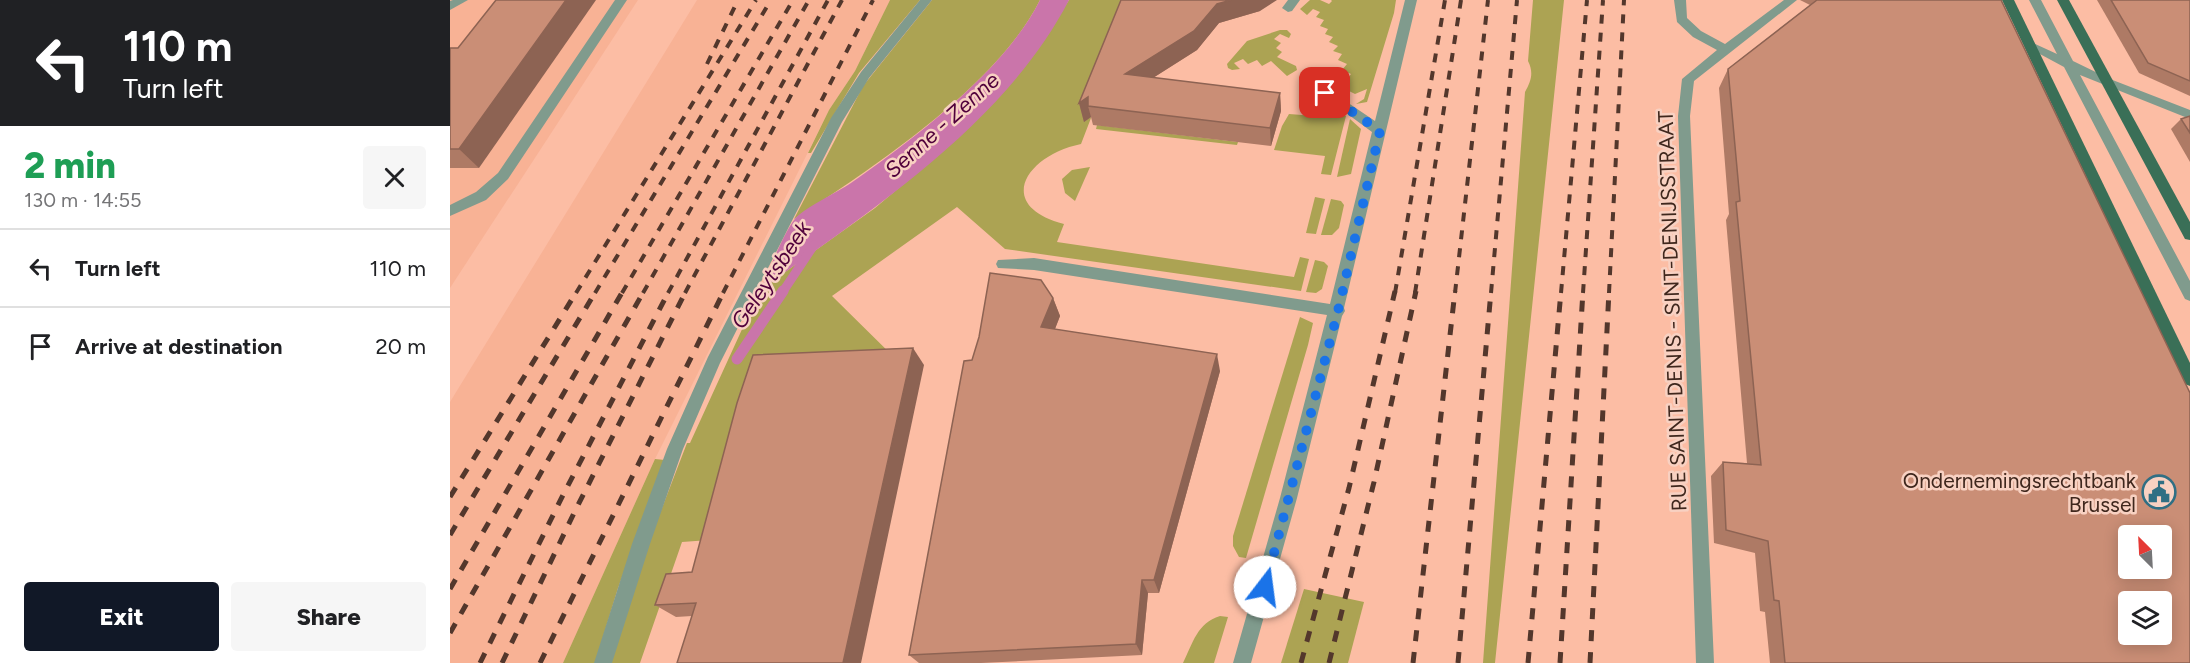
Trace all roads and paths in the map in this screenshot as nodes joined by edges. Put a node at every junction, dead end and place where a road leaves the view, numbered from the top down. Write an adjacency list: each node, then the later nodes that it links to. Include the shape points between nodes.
1 (462, 0): 10 (street)
2 (621, 0): 18 (street, via 503,176 481,196)
3 (926, 0): 24 (street, via 865,75 836,121 713,362 675,448)
4 (1411, 0): 17 (street)
5 (1680, 0): 12 (street, via 1682,19 1698,34)
6 (1791, 0): 12 (street, RUE SAINT-DENIS - SINT-DENIJSSTRAAT)
7 (2008, 0): 11 (main road)
8 (2035, 0): 13 (street)
9 (2064, 0): 14 (main road)
10 (450, 6)
11 (2031, 45): 13 (street); 23 (main road)
12 (1726, 50): 26 (street, RUE SAINT-DENIS - SINT-DENIJSSTRAAT, via 1688,79 1684,116)
13 (2067, 62): 14 (street); 21 (street)
14 (2106, 82): 16 (street); 19 (main road)
15 (1325, 93): 17 (street)
16 (2190, 115)
17 (1380, 131): 22 (street)
18 (450, 211)
19 (2190, 235)
20 (1003, 264): 22 (street, via 1034,264)
21 (2190, 295)
22 (1338, 311): 25 (street)
23 (2190, 379)
24 (603, 663)
25 (1242, 663)
26 (1705, 663)

